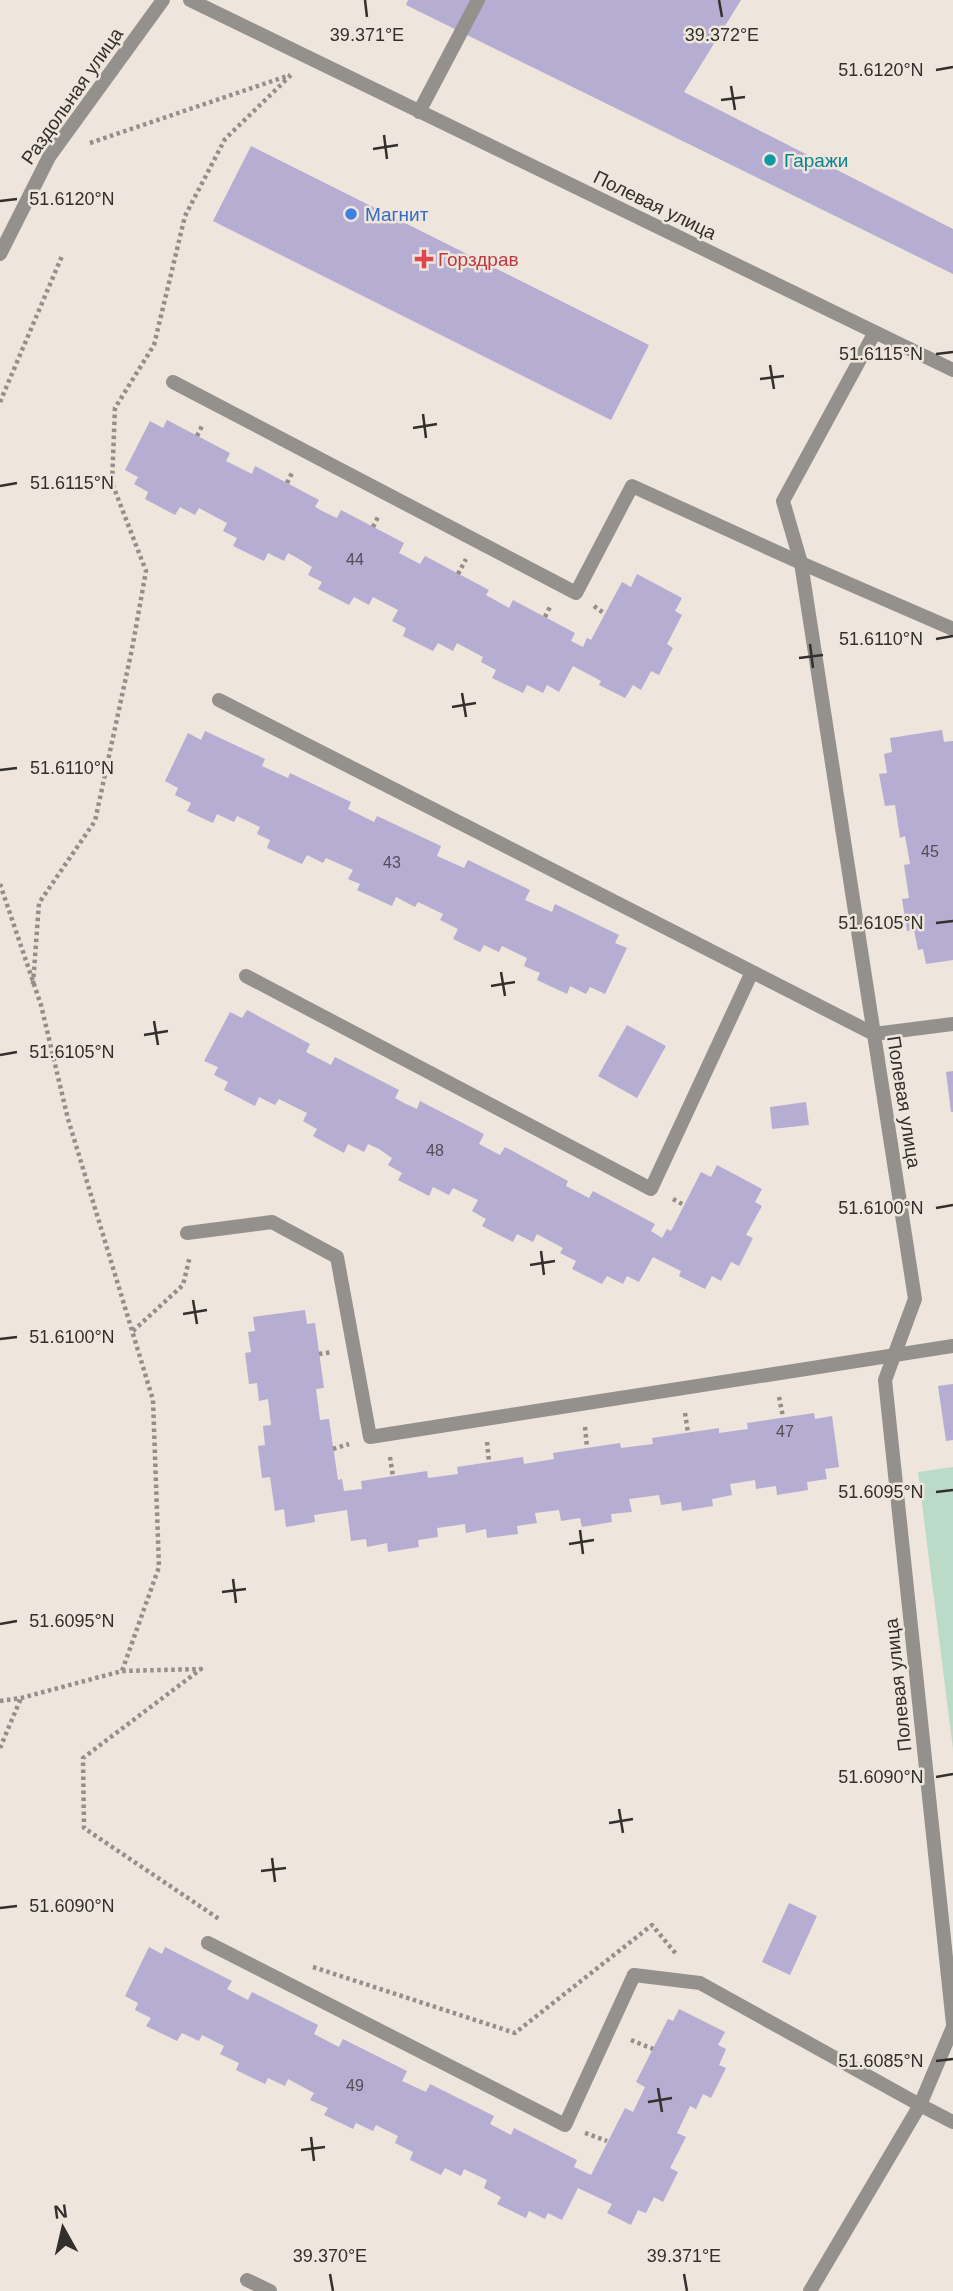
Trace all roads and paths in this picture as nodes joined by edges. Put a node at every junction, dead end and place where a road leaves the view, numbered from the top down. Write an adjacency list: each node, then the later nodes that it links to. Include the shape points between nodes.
1 (163, 0): 5 (street, Раздольная улица)
2 (190, 0): 4 (street, Полевая улица)
3 (478, 0): 4 (street)
4 (419, 112): 8 (street, Полевая улица)
5 (49, 157): 6 (street, Раздольная улица); 18 (path, via 292,74 225,139 186,216 154,345 116,408 112,482 146,571 95,821 39,902)
6 (0, 254)
7 (62, 256): 11 (path)
8 (875, 332): 9 (street, Полевая улица); 12 (street, Полевая улица, via 783,501)
9 (953, 370)
10 (173, 382): 12 (street, via 576,593 632,486)
11 (0, 402)
12 (802, 563): 13 (street); 20 (street, Полевая улица)
13 (953, 629)
14 (219, 700): 16 (street)
15 (0, 884): 18 (path)
16 (752, 972): 17 (street, via 651,1189); 20 (street)
17 (246, 976)
18 (33, 984): 22 (path, via 68,1119)
19 (953, 1024): 20 (street)
20 (874, 1034): 24 (street, Полевая улица, via 915,1299)
21 (187, 1233): 22 (path, via 190,1258 183,1284); 24 (street, via 272,1222 337,1257 370,1437)
22 (133, 1331): 25 (path, via 153,1400 159,1567)
23 (953, 1346): 24 (street)
24 (895, 1354): 31 (street, Полевая улица, via 886,1380)
25 (122, 1671): 26 (path); 29 (path, via 201,1670 83,1758 84,1828)
26 (21, 1698): 27 (path); 28 (path)
27 (0, 1701)
28 (0, 1748)
29 (221, 1921)
30 (208, 1943): 33 (street, via 565,2125 634,1975)
31 (950, 1964): 34 (street, Полевая улица)
32 (306, 1965): 33 (path, via 515,2033 652,1925)
33 (700, 1983): 35 (street)
34 (953, 2025): 35 (street, Полевая улица)
35 (920, 2105): 36 (street); 39 (street, Полевая улица)
36 (953, 2122)
37 (247, 2280): 38 (street)
38 (270, 2291)
39 (810, 2291)

